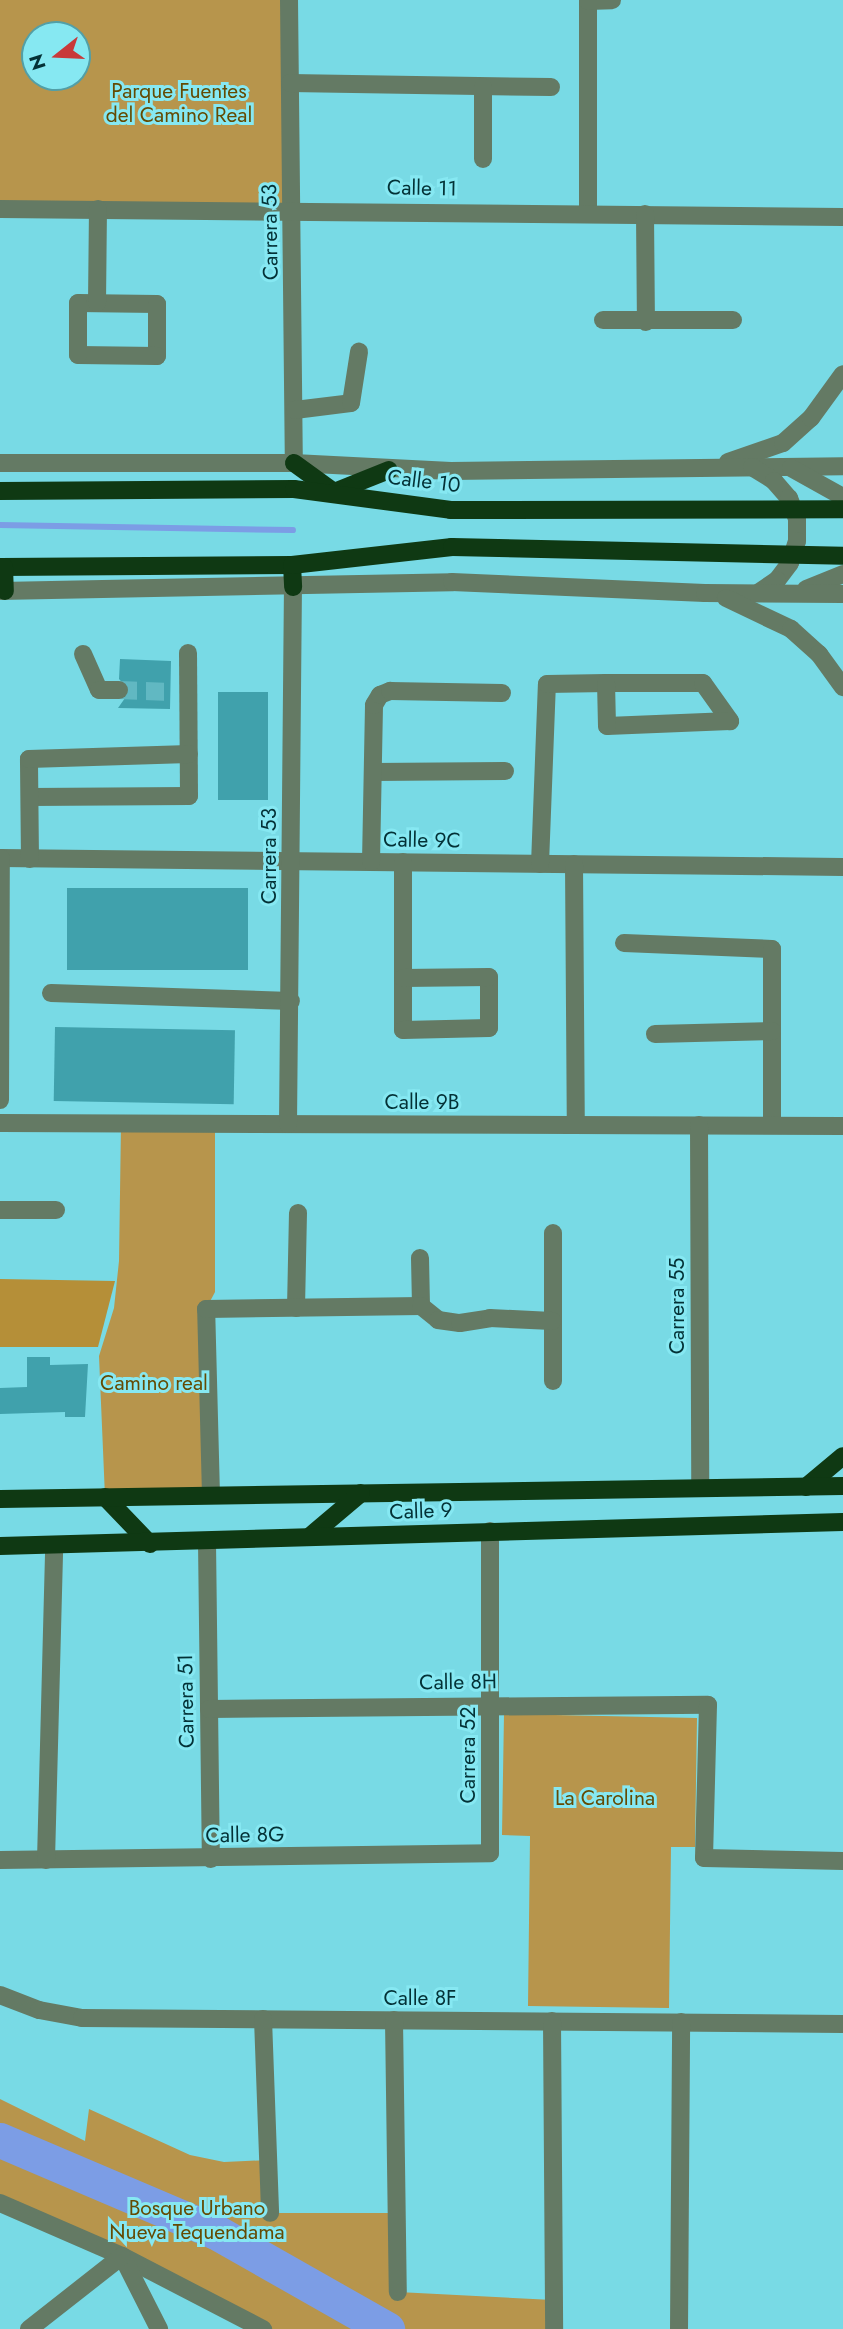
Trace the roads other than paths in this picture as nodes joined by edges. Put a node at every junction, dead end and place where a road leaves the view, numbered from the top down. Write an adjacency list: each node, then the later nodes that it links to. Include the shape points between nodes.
1 (289, 0): 4 (street, Carrera 53)
2 (612, 0): 3 (street)
3 (588, 1): 11 (street)
4 (290, 83): 5 (street); 10 (street, Carrera 53)
5 (483, 87): 6 (street); 7 (street)
6 (551, 87)
7 (483, 159)
8 (0, 209): 9 (street, Calle 11)
9 (98, 209): 10 (street, Calle 11); 14 (street)
10 (293, 209): 11 (street, Calle 11); 20 (street, Carrera 53)
11 (588, 213): 12 (street, Calle 11)
12 (645, 214): 13 (street, Calle 11); 17 (street)
13 (843, 217)
14 (97, 303): 14 (street, via 78,303 78,355 157,356 157,304)
15 (603, 320): 17 (street)
16 (733, 320): 17 (street)
17 (646, 322)
18 (359, 352): 20 (street, via 351,403)
19 (843, 373): 25 (street, via 811,418 783,443)
20 (295, 410): 22 (street, Carrera 53)
21 (0, 463): 22 (street, Calle 10)
22 (294, 463): 27 (street, Calle 10); 29 (main road)
23 (787, 466): 24 (street, Calle 10); 26 (street, Calle 10); 30 (street)
24 (843, 466)
25 (705, 467): 26 (street, Calle 10); 27 (street, Calle 10)
26 (752, 467): 39 (street, via 789,498 797,519 790,563 777,580)
27 (389, 470): 29 (main road)
28 (0, 491): 29 (main road, Calle 10)
29 (334, 492): 31 (main road, Calle 10, bridge, via 452,510)
30 (843, 497)
31 (843, 509)
32 (843, 556): 33 (main road, bridge, via 452,547)
33 (292, 565): 34 (main road); 36 (main road)
34 (2, 567): 37 (main road)
35 (843, 573): 40 (street)
36 (293, 587): 37 (street); 38 (street, via 452,582); 54 (street, Carrera 53)
37 (2, 591)
38 (705, 593): 39 (street); 45 (street, via 759,610 790,629 819,654)
39 (758, 593): 40 (street)
40 (789, 593): 41 (street)
41 (843, 594)
42 (188, 653): 48 (street, via 178,693)
43 (83, 654): 46 (street, via 99,690)
44 (606, 683): 44 (street, via 703,683 730,721 607,726); 57 (street, via 547,684)
45 (843, 687)
46 (119, 690)
47 (502, 693): 50 (street, via 390,691 380,695 374,705)
48 (189, 754): 51 (street, via 29,759); 51 (street, via 189,796)
49 (505, 771): 50 (street)
50 (373, 772): 55 (street)
51 (30, 797): 53 (street)
52 (1, 858): 53 (street, Calle 9C); 66 (street)
53 (30, 859): 54 (street, Calle 9C)
54 (292, 859): 55 (street, Calle 9C); 63 (street, Carrera 53)
55 (371, 862): 56 (street, Calle 9C)
56 (403, 862): 57 (street, Calle 9C); 61 (street)
57 (540, 864): 58 (street, Calle 9C)
58 (574, 864): 59 (street, Calle 9C); 69 (street)
59 (843, 867)
60 (624, 943): 64 (street, via 772,948)
61 (403, 978): 61 (street, via 489,977 489,1028 403,1030)
62 (51, 993): 63 (street)
63 (291, 1001): 68 (street, Carrera 53)
64 (772, 1031): 65 (street); 71 (street)
65 (655, 1034)
66 (0, 1100)
67 (0, 1123): 68 (street, Calle 9B)
68 (288, 1124): 69 (street, Calle 9B)
69 (576, 1125): 70 (street, Calle 9B)
70 (699, 1125): 71 (street, Calle 9B); 84 (street, Carrera 55)
71 (772, 1125): 72 (street, Calle 9B)
72 (843, 1126)
73 (0, 1210): 74 (street)
74 (56, 1210)
75 (298, 1213): 79 (street)
76 (553, 1233): 80 (street)
77 (420, 1258): 78 (street)
78 (421, 1306): 79 (street); 80 (street, via 438,1321)
79 (296, 1308): 87 (street, via 206,1309)
80 (552, 1321): 81 (street)
81 (553, 1381)
82 (843, 1456): 85 (main road)
83 (843, 1486): 85 (main road, Calle 9)
84 (700, 1487): 85 (main road, Calle 9); 86 (main road, Calle 9)
85 (806, 1487)
86 (361, 1493): 87 (main road, Calle 9); 92 (main road)
87 (211, 1495): 88 (main road, Calle 9)
88 (105, 1497): 89 (main road, Calle 9); 94 (main road)
89 (0, 1499)
90 (843, 1522): 91 (main road, Calle 9)
91 (490, 1531): 92 (main road, Calle 9); 97 (street, Carrera 52)
92 (309, 1537): 93 (main road, Calle 9)
93 (207, 1542): 94 (main road, Calle 9); 98 (street, Carrera 51)
94 (150, 1544): 95 (main road, Calle 9)
95 (54, 1545): 96 (main road, Calle 9); 102 (street)
96 (0, 1546)
97 (491, 1704): 98 (street, Calle 8H); 99 (street, Carrera 52); 103 (street, Calle 8H, via 708,1705 704,1858)
98 (209, 1709): 100 (street, Carrera 51)
99 (490, 1853): 100 (street, Calle 8G)
100 (211, 1859): 102 (street, Calle 8G)
101 (0, 1860): 102 (street, Calle 8G)
102 (46, 1860)
103 (843, 1861)
104 (0, 1995): 105 (street, Calle 8F, via 39,2010 82,2018)
105 (263, 2019): 106 (street, Calle 8F); 111 (street)
106 (394, 2020): 107 (street, Calle 8F); 113 (street)
107 (552, 2021): 108 (street, Calle 8F); 117 (street)
108 (681, 2022): 109 (street, Calle 8F); 118 (street)
109 (843, 2024)
110 (0, 2203): 112 (street)
111 (270, 2213)
112 (122, 2256): 114 (street); 115 (street); 116 (street)
113 (398, 2292)
114 (29, 2329)
115 (159, 2329)
116 (263, 2329)
117 (554, 2329)
118 (679, 2329)

